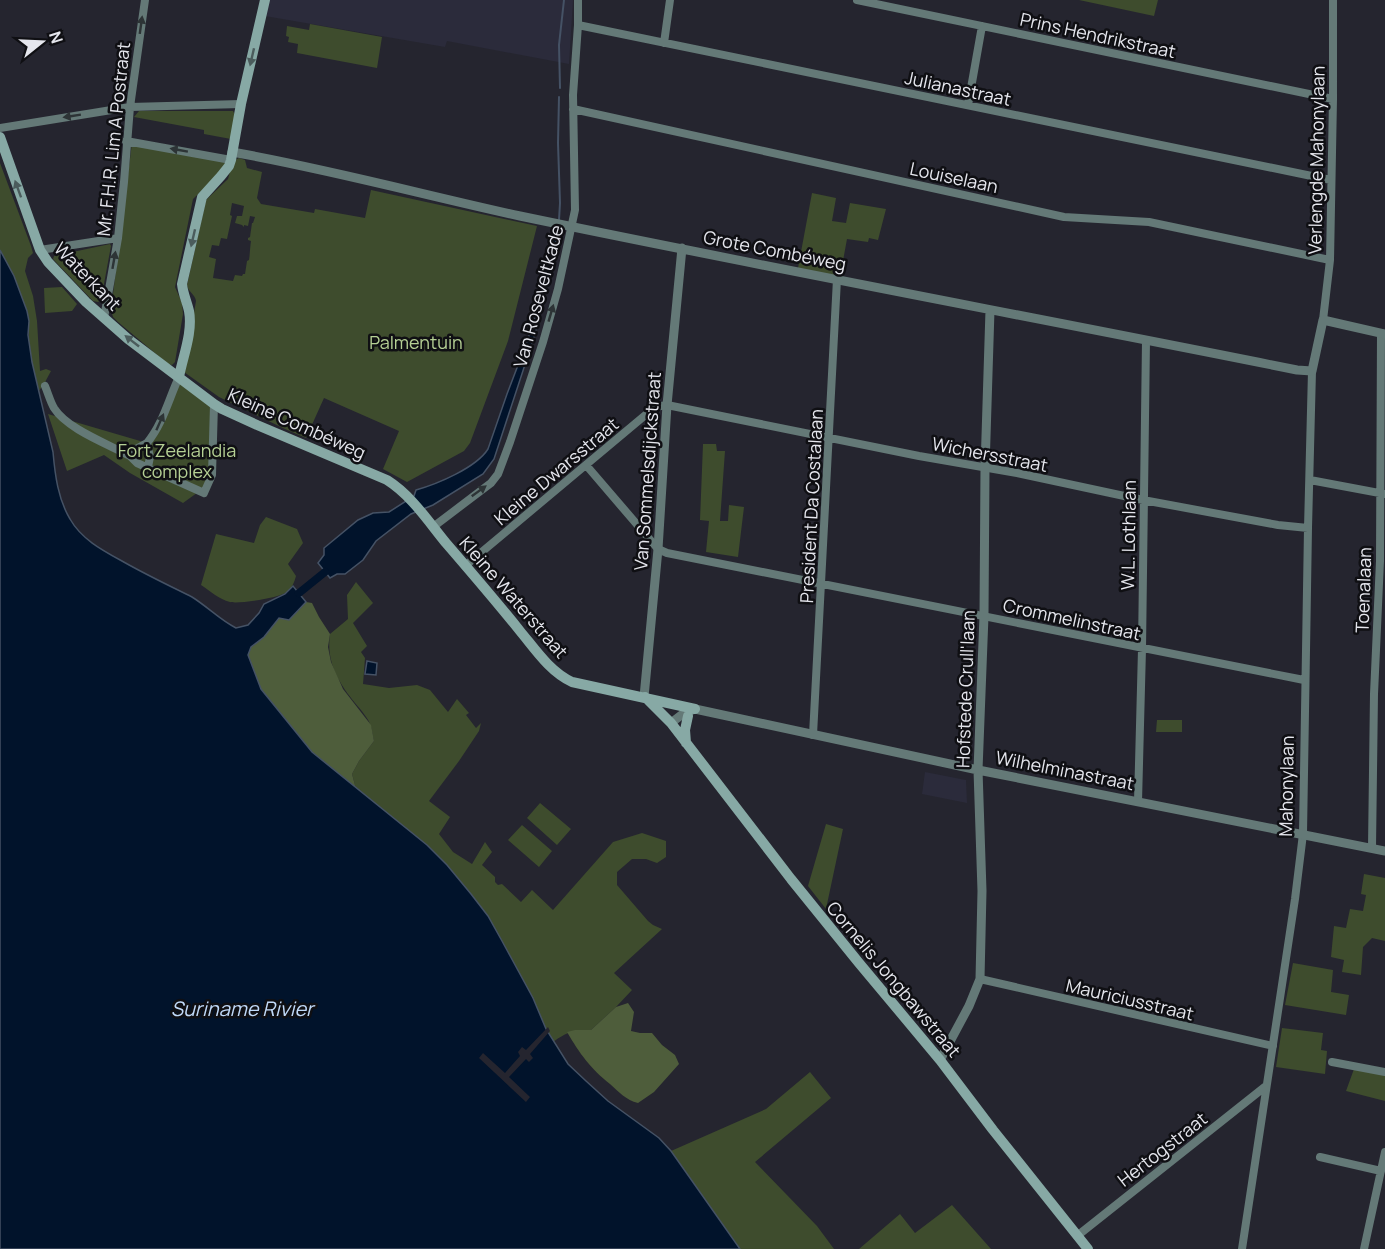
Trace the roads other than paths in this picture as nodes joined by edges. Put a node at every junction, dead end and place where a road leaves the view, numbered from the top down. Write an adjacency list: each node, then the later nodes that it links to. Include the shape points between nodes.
1 (145, 0): 13 (street, Mr. F.H.R. Lim A Postraat, one-way to 1)
2 (265, 0): 11 (main road, one-way to 11)
3 (578, 0): 7 (street, Van Roseveltkade)
4 (670, 0): 9 (street)
5 (857, 0): 8 (street, Prins Hendrikstraat)
6 (1333, 0): 10 (street, Verlengde Mahonylaan)
7 (578, 25): 9 (street, Julianastraat); 14 (street, Van Roseveltkade)
8 (982, 26): 10 (street, Prins Hendrikstraat); 12 (street)
9 (664, 43): 12 (street, Julianastraat)
10 (1333, 99): 19 (street, Verlengde Mahonylaan)
11 (241, 104): 13 (street); 18 (main road)
12 (968, 105): 19 (street, Julianastraat)
13 (130, 107): 15 (street, one-way to 15); 17 (street, Mr. F.H.R. Lim A Postraat)
14 (573, 109): 20 (street, Van Roseveltkade, via 575,210); 24 (street, Louiselaan, via 1064,217 1149,222)
15 (0, 128)
16 (0, 137): 23 (main road, Waterkant, one-way to 16)
17 (126, 141): 18 (street, one-way to 17); 21 (street, Mr. F.H.R. Lim A Postraat)
18 (231, 156): 20 (street, Grote Combéweg); 32 (main road, one-way to 32, via 229,166 202,197 182,284 190,321)
19 (1331, 180): 24 (street, Verlengde Mahonylaan)
20 (569, 225): 22 (street, Grote Combéweg); 47 (street, Van Roseveltkade, one-way to 20, via 498,474 558,289)
21 (118, 238): 23 (street); 27 (street, Mr. F.H.R. Lim A Postraat, one-way to 21)
22 (682, 248): 25 (street, Grote Combéweg); 35 (street, Van Sommelsdijckstraat)
23 (40, 250): 27 (main road, Waterkant)
24 (1329, 260): 28 (street, Verlengde Mahonylaan)
25 (837, 279): 26 (street, Grote Combéweg); 37 (street, President Da Costalaan)
26 (990, 309): 30 (street, Grote Combéweg); 42 (street, Hofstede Crull'laan)
27 (104, 318): 32 (main road, Waterkant, one-way to 27)
28 (1323, 320): 29 (street); 31 (street, Mahonylaan)
29 (1383, 333): 36 (street, Toenalaan)
30 (1146, 340): 31 (street, Grote Combéweg); 46 (street, W.L. Lothlaan)
31 (1312, 371): 43 (street, Mahonylaan)
32 (179, 376): 34 (main road, Kleine Combéweg); 38 (street, one-way to 32)
33 (45, 386): 39 (street, via 54,407 72,426)
34 (214, 404): 41 (street, via 212,475 204,493); 44 (main road, Kleine Combéweg, via 387,480)
35 (668, 405): 37 (street, Wichersstraat); 40 (street, Kleine Dwarsstraat, via 656,407); 49 (street, Van Sommelsdijckstraat)
36 (1383, 417): 45 (street, Toenalaan)
37 (829, 438): 42 (street, Wichersstraat); 52 (street, President Da Costalaan)
38 (147, 443): 39 (street); 41 (street)
39 (130, 456): 41 (street)
40 (586, 465): 49 (street); 51 (street, Kleine Dwarsstraat)
41 (148, 467)
42 (985, 468): 46 (street, Wichersstraat); 53 (street, Hofstede Crull'laan)
43 (1310, 480): 45 (street); 48 (street, Mahonylaan)
44 (405, 494): 47 (main road, Kleine Waterstraat)
45 (1383, 494): 50 (street, Toenalaan)
46 (1143, 500): 48 (street, Wichersstraat); 55 (street, W.L. Lothlaan)
47 (433, 527): 51 (main road, Kleine Waterstraat)
48 (1308, 528): 56 (street, Mahonylaan)
49 (658, 549): 52 (street, Crommelinstraat); 59 (street, Van Sommelsdijckstraat)
50 (1382, 561): 54 (street, Toenalaan)
51 (465, 566): 59 (main road, Kleine Waterstraat, via 563,678)
52 (822, 582): 53 (street, Crommelinstraat); 62 (street, President Da Costalaan)
53 (984, 616): 55 (street, Crommelinstraat); 64 (street, Hofstede Crull'laan)
54 (1381, 627): 57 (street, Toenalaan)
55 (1142, 649): 56 (street, Crommelinstraat); 65 (street, W.L. Lothlaan)
56 (1305, 680): 66 (street, Mahonylaan)
57 (1374, 694): 58 (street); 67 (street, Toenalaan)
58 (1385, 695)
59 (645, 697): 60 (main road, Kleine Waterstraat); 61 (main road)
60 (696, 712): 61 (street, via 684,713); 62 (street, Wilhelminastraat); 63 (main road, via 685,730)
61 (673, 726): 63 (main road, Cornelis Jongbawstraat)
62 (813, 735): 64 (street, Wilhelminastraat)
63 (686, 744): 71 (main road, Cornelis Jongbawstraat, via 824,921)
64 (978, 770): 65 (street, Wilhelminastraat); 69 (street, Hofstede Crull'laan)
65 (1138, 802): 66 (street, Wilhelminastraat)
66 (1302, 834): 67 (street, Wilhelminastraat); 70 (street, Mahonylaan)
67 (1372, 848): 68 (street, Wilhelminastraat)
68 (1385, 851)
69 (980, 979): 70 (street, Mauriciusstraat); 71 (street, Hofstede Crull'laan)
70 (1273, 1046): 74 (street, Mahonylaan)
71 (940, 1060): 78 (main road, Cornelis Jongbawstraat)
72 (1332, 1062): 73 (street)
73 (1385, 1072)
74 (1266, 1086): 78 (street, Hertogstraat); 80 (street, Mahonylaan)
75 (1385, 1152): 77 (street)
76 (1320, 1157): 77 (street)
77 (1381, 1171): 81 (street)
78 (1077, 1236): 79 (main road, Cornelis Jongbawstraat)
79 (1088, 1249)
80 (1242, 1249)
81 (1364, 1249)

